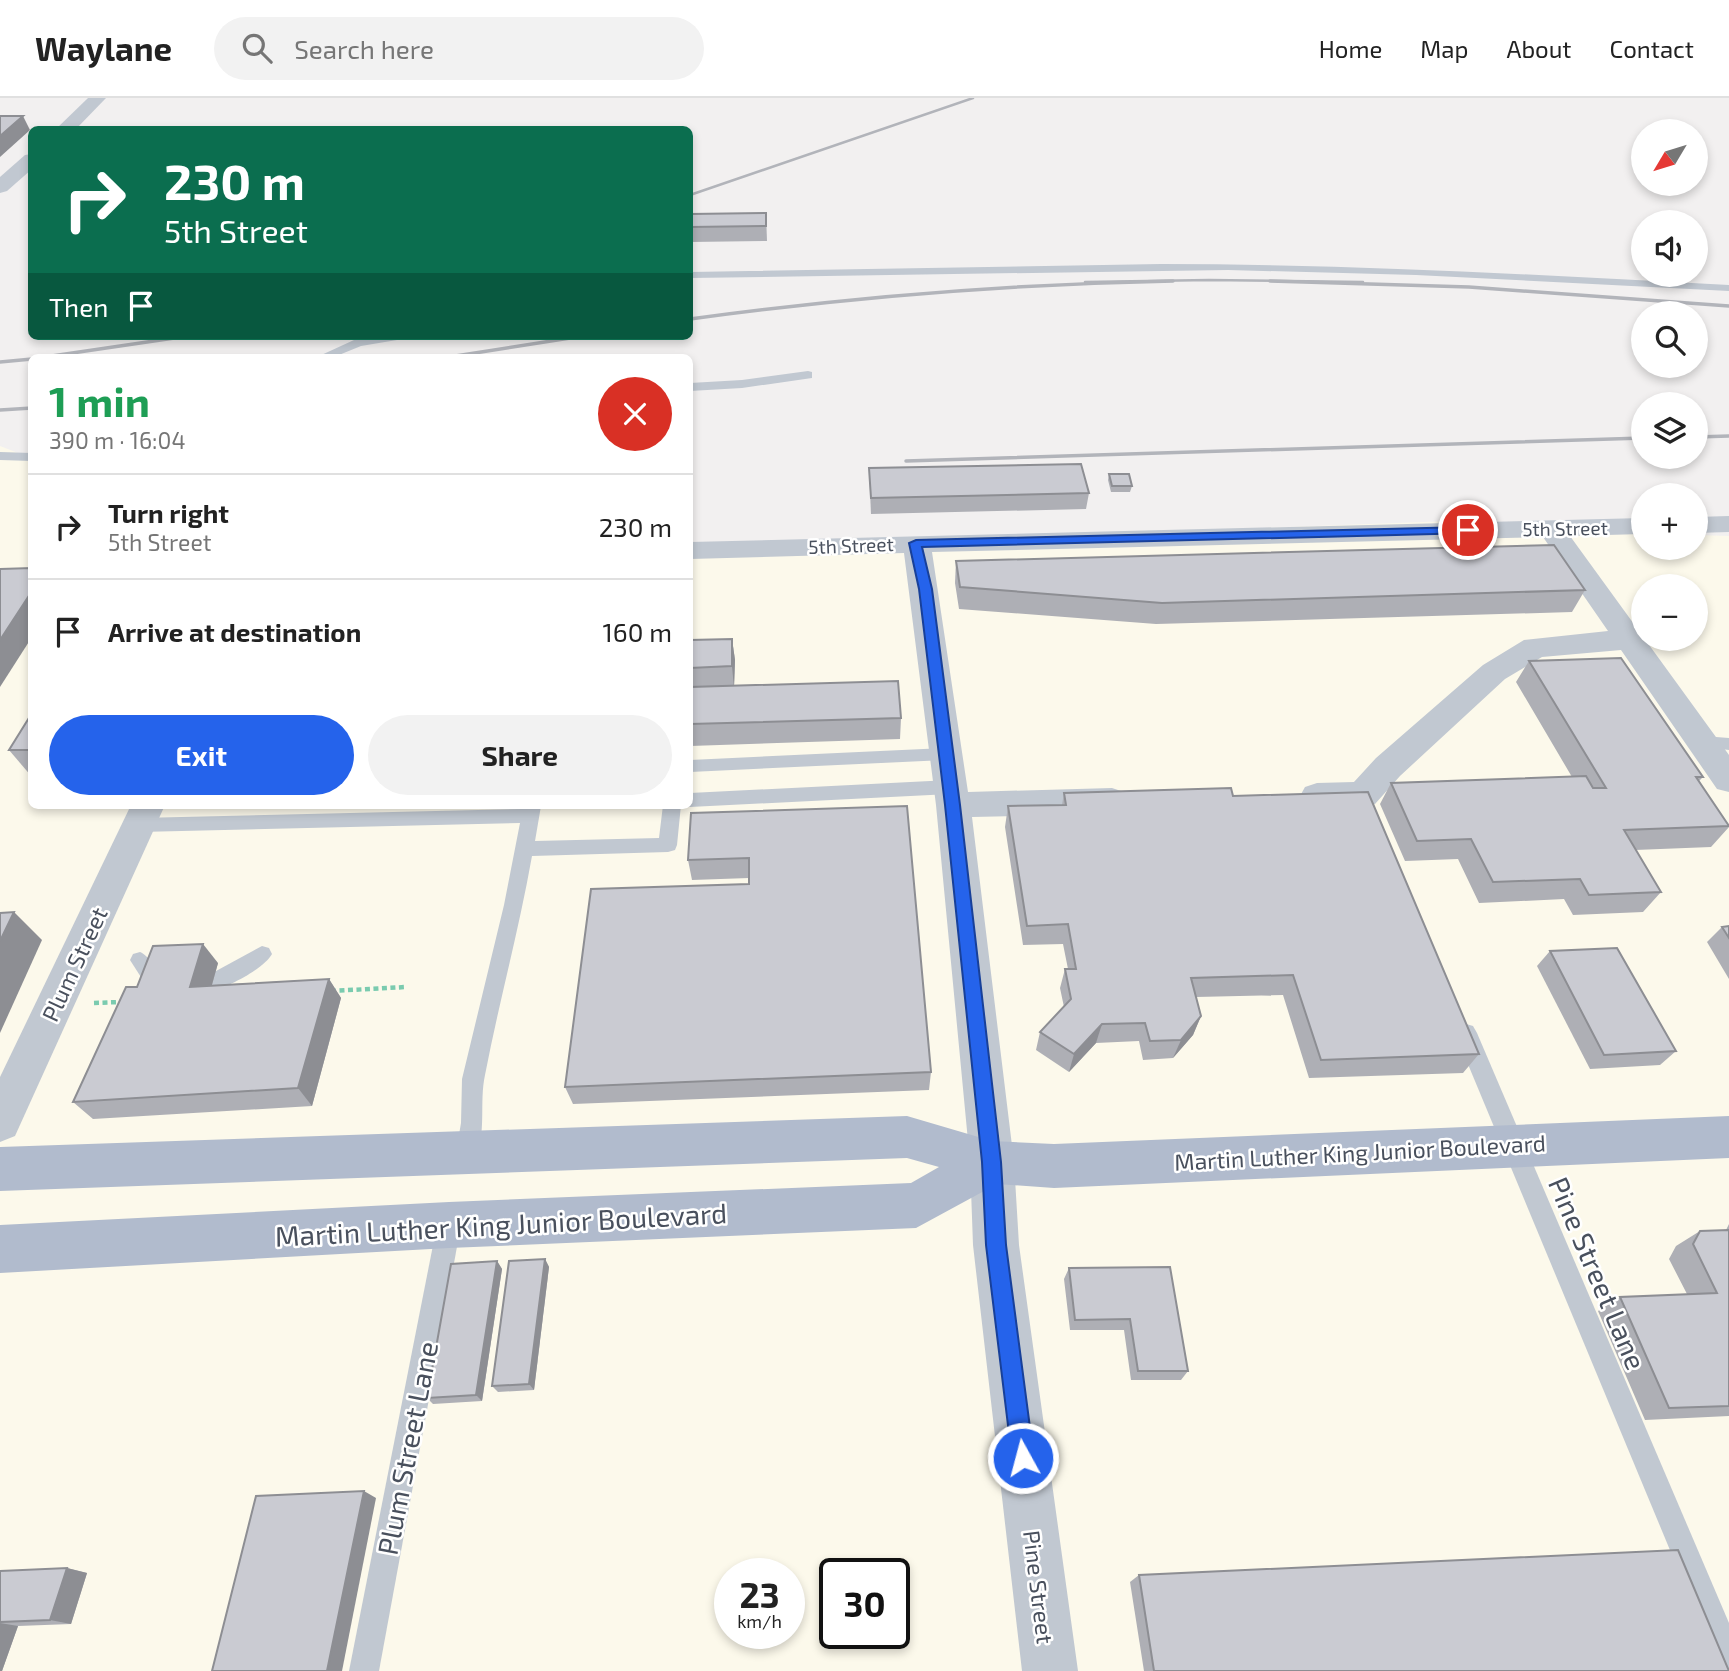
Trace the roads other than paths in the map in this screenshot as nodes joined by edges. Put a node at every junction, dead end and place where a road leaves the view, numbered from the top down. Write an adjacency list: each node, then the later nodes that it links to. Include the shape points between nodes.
1 (98, 98): 2 (street)
2 (68, 126)
3 (28, 162): 4 (street)
4 (0, 187)
5 (823, 258): 6 (lane)
6 (890, 272): 7 (lane); 8 (lane, via 1244,267 1436,271)
7 (693, 275)
8 (1729, 288)
9 (375, 340): 10 (lane)
10 (330, 354)
11 (808, 375): 12 (lane)
12 (693, 387)
13 (0, 456): 14 (lane)
14 (28, 457)
15 (1729, 524): 16 (street)
16 (1708, 525)
17 (1631, 526): 18 (street, 5th Street)
18 (1551, 528): 19 (street, 5th Street); 21 (street)
19 (916, 543): 20 (street, 5th Street); 25 (street, Pine Street)
20 (693, 550)
21 (1630, 639): 22 (street); 26 (street, via 1535,647 1494,672 1388,767 1368,807)
22 (1716, 743): 24 (street)
23 (693, 766): 25 (lane)
24 (1729, 780)
25 (949, 782): 27 (lane); 28 (street); 42 (street, Pine Street)
26 (1281, 797)
27 (693, 800)
28 (1144, 800)
29 (672, 809): 32 (lane, via 668,845)
30 (531, 810): 31 (lane); 32 (lane)
31 (143, 815): 38 (street, Plum Street)
32 (524, 849): 41 (lane, via 473,1079)
33 (262, 954): 35 (lane)
34 (140, 960): 36 (lane)
35 (212, 982)
36 (163, 985)
37 (1456, 1012): 40 (lane, Pine Street Lane)
38 (0, 1122)
39 (1729, 1137): 40 (main road, Martin Luther King Junior Boulevard)
40 (1513, 1146): 42 (main road, Martin Luther King Junior Boulevard, via 1054,1166); 46 (lane, Pine Street Lane)
41 (467, 1152): 42 (main road, Martin Luther King Junior Boulevard, via 906,1137); 43 (main road, Martin Luther King Junior Boulevard)
42 (992, 1162): 44 (main road, Martin Luther King Junior Boulevard, via 916,1205); 48 (street, Pine Street, via 996,1245)
43 (0, 1169)
44 (449, 1225): 45 (main road, Martin Luther King Junior Boulevard); 47 (lane, Plum Street Lane)
45 (0, 1249)
46 (1729, 1658)
47 (364, 1671)
48 (1050, 1671)

